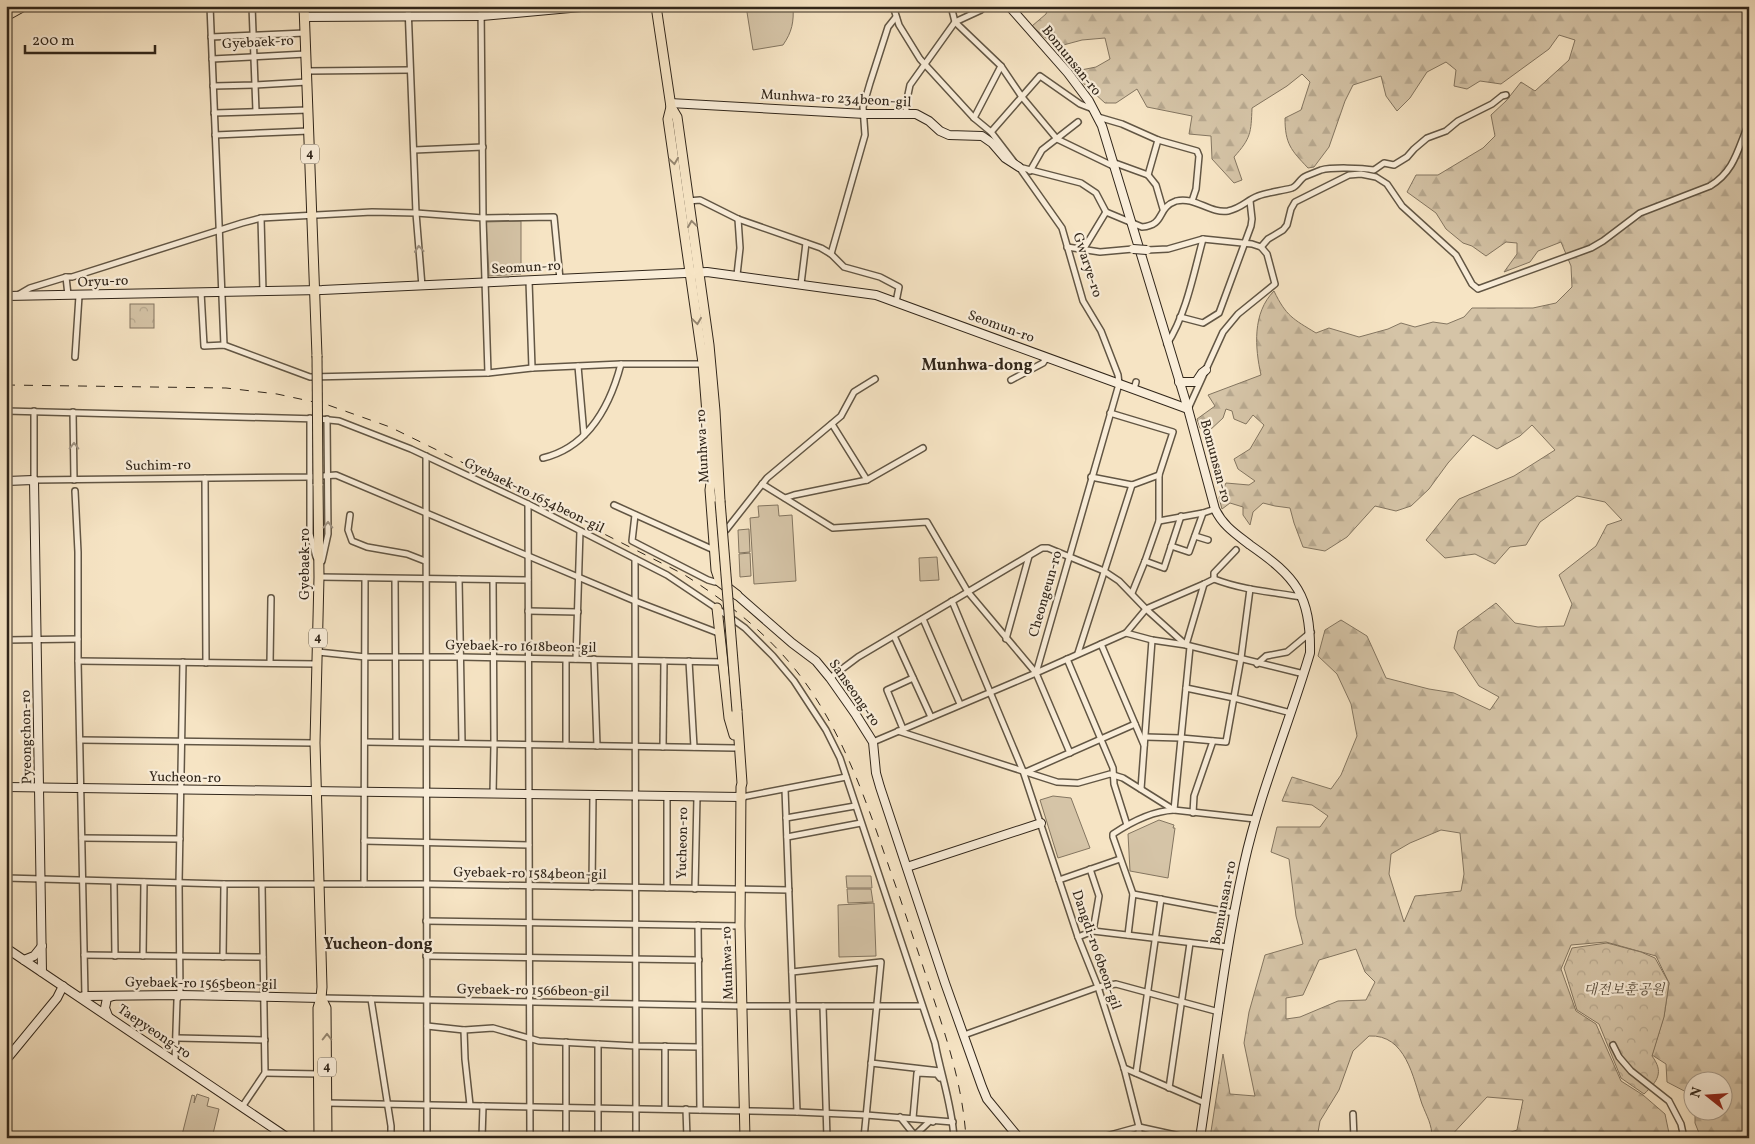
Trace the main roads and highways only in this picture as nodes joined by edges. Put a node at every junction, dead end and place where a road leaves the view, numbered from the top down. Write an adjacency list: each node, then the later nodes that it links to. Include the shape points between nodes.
1 (24, 6): 6 (main road)
2 (304, 6): 7 (main road, Gyebaek-ro / 4)
3 (592, 6): 7 (main road, via 482,16)
4 (656, 6): 8 (main road, Munhwa-ro)
5 (1009, 6): 16 (main road, Bomunsan-ro, via 1068,73 1089,101 1102,126)
6 (6, 16)
7 (304, 17): 13 (main road, Gyebaek-ro / 4)
8 (671, 105): 9 (main road, Munhwa-ro 234beon-gil, via 916,114 940,132 982,136); 12 (main road, Munhwa-ro, one-way to 8, via 677,117); 12 (main road, Munhwa-ro, one-way to 12, via 668,119)
9 (1017, 165)
10 (1133, 249): 11 (main road, bridge)
11 (1147, 250)
12 (694, 272): 13 (main road, Seomun-ro); 17 (main road, Seomun-ro, via 860,292 896,302 1119,384 1135,385); 18 (main road, Munhwa-ro, one-way to 18); 21 (main road, Munhwa-ro, via 711,369)
13 (315, 290): 14 (main road, Oryu-ro); 31 (main road, Gyebaek-ro / 4, bridge, via 319,575)
14 (6, 296)
15 (1206, 370): 16 (main road, via 1196,382)
16 (1179, 382): 17 (main road, Bomunsan-ro)
17 (1188, 409): 51 (main road, Bomunsan-ro, via 1219,518 1284,570 1299,590 1311,632 1304,674 1255,819 1234,914)
18 (712, 476): 22 (main road, Munhwa-ro); 23 (main road, via 710,490 716,570)
19 (34, 480): 20 (main road, Suchim-ro); 30 (main road, Pyeongchon-ro)
20 (6, 481)
21 (719, 486): 22 (main road, Munhwa-ro); 23 (main road, via 723,493 726,530)
22 (717, 502): 27 (main road, Munhwa-ro)
23 (724, 580): 24 (main road)
24 (737, 595): 34 (main road, Sanseong-ro, via 816,661 873,742 876,773)
25 (717, 608): 27 (main road, via 729,718)
26 (729, 616): 27 (main road, via 740,716)
27 (736, 733): 29 (main road, Munhwa-ro); 29 (main road, Munhwa-ro, via 738,784)
28 (6, 787): 30 (main road, Yucheon-ro)
29 (741, 787): 32 (main road, Munhwa-ro)
30 (40, 788): 31 (main road, Yucheon-ro); 35 (main road, Pyeongchon-ro)
31 (316, 791): 32 (main road, Yucheon-ro); 42 (main road, Gyebaek-ro / 4)
32 (742, 797): 49 (main road, Munhwa-ro, via 740,926)
33 (1040, 823): 34 (main road)
34 (907, 867): 50 (main road, Sanseong-ro, via 987,1099)
35 (42, 946): 37 (main road, via 34,956); 38 (main road, Pyeongchon-ro)
36 (6, 948): 37 (main road, Taepyeong-ro)
37 (24, 960): 38 (main road, Taepyeong-ro)
38 (42, 972): 39 (main road, Taepyeong-ro)
39 (63, 986): 40 (main road, Taepyeong-ro); 44 (main road, via 57,998)
40 (83, 996): 41 (main road, Gyebaek-ro 1565beon-gil); 43 (main road, Taepyeong-ro)
41 (113, 996): 42 (main road, Gyebaek-ro 1565beon-gil); 43 (main road, via 107,998 105,1008)
42 (322, 998): 45 (main road, Gyebaek-ro / 4, one-way to 42, via 326,1008); 45 (main road, Gyebaek-ro / 4, via 318,1008)
43 (108, 1016): 46 (main road, Taepyeong-ro)
44 (6, 1060)
45 (323, 1103): 47 (main road, Gyebaek-ro / 4); 48 (main road, Gyebaek-ro / 4)
46 (288, 1138)
47 (319, 1138)
48 (327, 1138)
49 (745, 1138)
50 (1019, 1138)
51 (1200, 1138)

